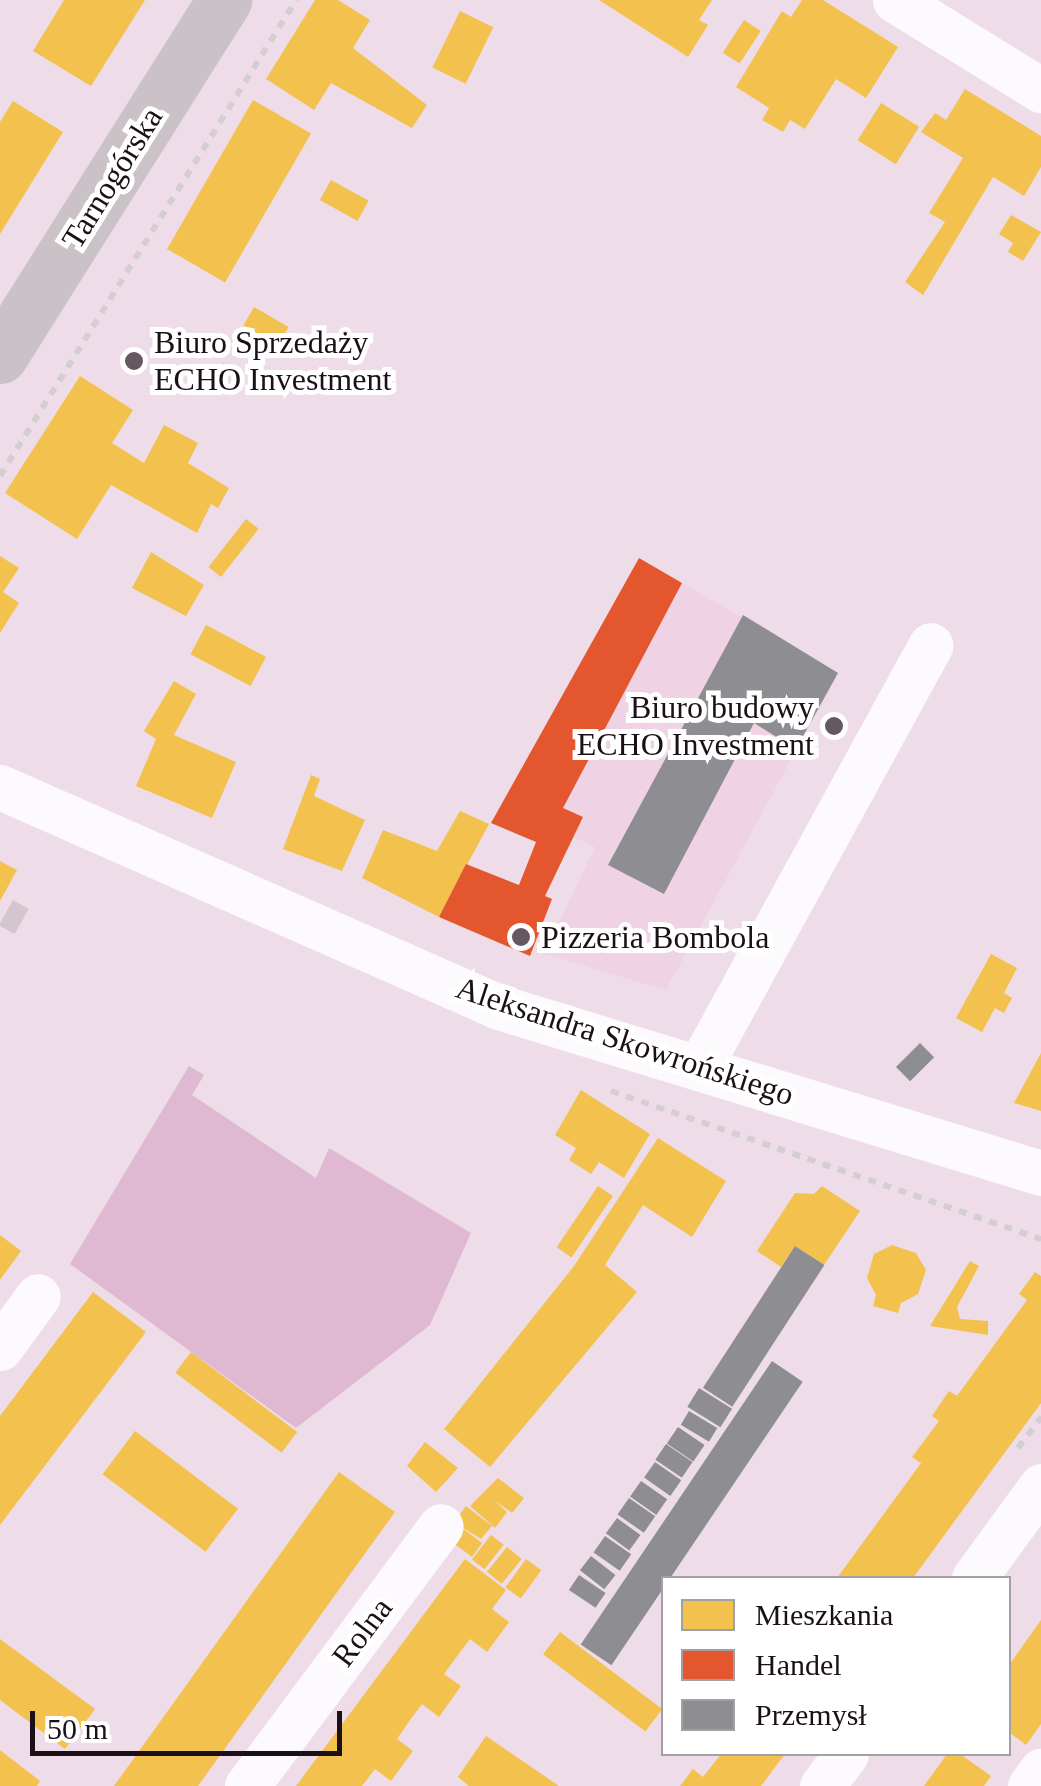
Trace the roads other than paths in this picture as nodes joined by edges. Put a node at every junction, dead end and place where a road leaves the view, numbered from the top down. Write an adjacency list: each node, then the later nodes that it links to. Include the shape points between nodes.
1 (224, 0): 4 (main road, Tarnogórska)
2 (901, 2): 3 (street)
3 (1041, 90)
4 (0, 356)
5 (931, 646): 7 (street)
6 (0, 787): 7 (street, Aleksandra Skowrońskiego, via 500,1006)
7 (698, 1068): 8 (street, Aleksandra Skowrońskiego)
8 (1041, 1172)
9 (38, 1296): 10 (street)
10 (0, 1348)
11 (1041, 1486): 13 (street)
12 (442, 1526): 16 (street, Rolna)
13 (975, 1576)
14 (844, 1756): 17 (street)
15 (1041, 1771): 18 (street)
16 (247, 1786)
17 (822, 1786)
18 (1030, 1786)

